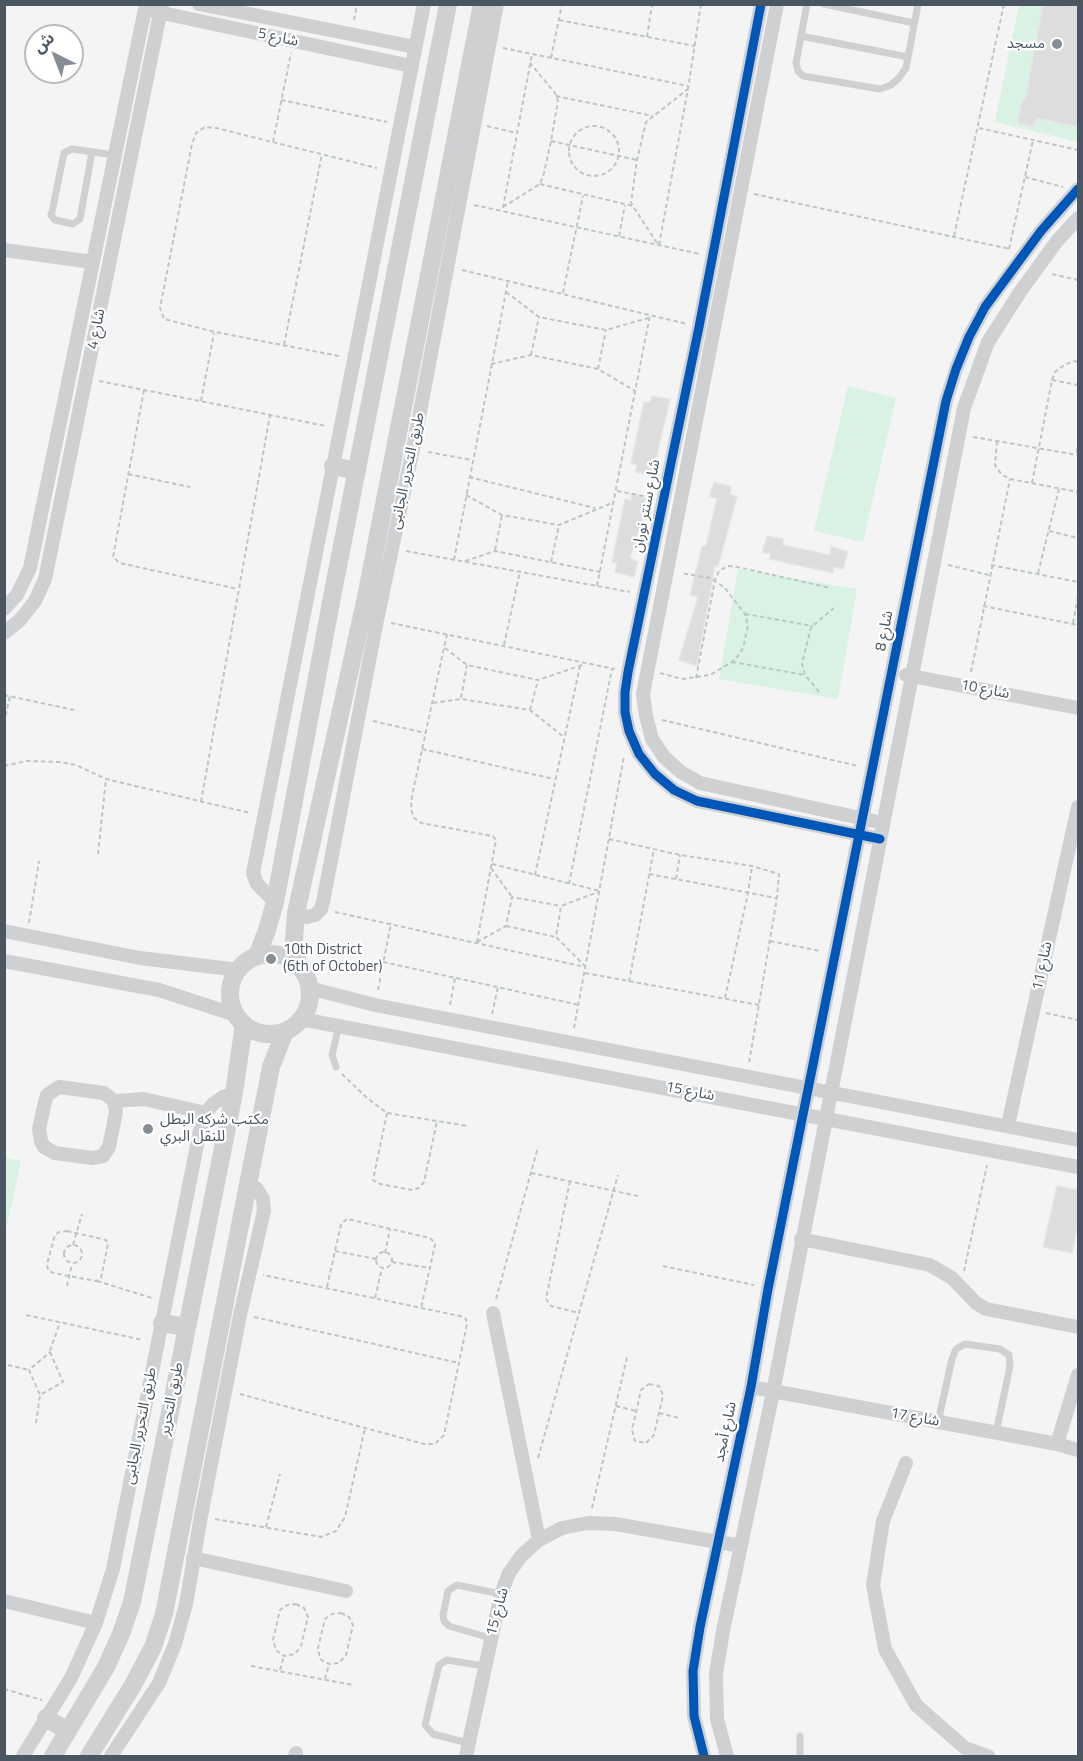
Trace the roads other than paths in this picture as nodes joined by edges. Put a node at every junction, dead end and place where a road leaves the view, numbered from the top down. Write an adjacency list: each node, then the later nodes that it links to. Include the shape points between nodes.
1 (199, 4): 15 (street, شارع 5)
2 (423, 4): 15 (street)
3 (448, 4): 25 (street)
4 (482, 4): 26 (street)
5 (497, 4): 26 (street, طريق التحرير الجانبى, via 413,449 392,548)
6 (761, 4): 35 (street, شارع سنتر نوران, via 625,702 629,731 639,754 674,790 697,801)
7 (777, 4): 33 (street, via 643,694 652,739 664,758 700,783)
8 (807, 4): 14 (lane)
9 (824, 4): 13 (lane)
10 (918, 4): 13 (lane)
11 (145, 7): 12 (street, شارع 5); 19 (street, شارع 4)
12 (161, 9): 17 (street, شارع 5); 28 (street, شارع 4, via 45,579 35,601)
13 (914, 23): 16 (lane)
14 (801, 36): 16 (lane); 16 (lane, via 796,63 803,76 880,89 900,78)
15 (415, 47): 17 (street)
16 (908, 57)
17 (411, 66): 24 (street)
18 (92, 152): 18 (lane, via 72,149 64,153 51,215 55,220 73,224 80,219); 19 (lane)
19 (115, 155): 23 (street, شارع 4)
20 (1078, 190): 29 (street, شارع 8, via 1024,252 985,307 956,369 946,401)
21 (1078, 218): 30 (street, via 1036,269 988,342 967,399)
22 (4, 250): 23 (street)
23 (93, 262): 27 (street, شارع 4, via 30,568 17,595)
24 (333, 466): 25 (street); 37 (street, via 253,873 257,884)
25 (357, 471): 37 (street)
26 (376, 586): 38 (street); 38 (street, طريق التحرير الجانبى, via 376,620 321,909 307,917)
27 (4, 609)
28 (4, 633)
29 (892, 672): 30 (street, شارع 10); 33 (street, شارع 8)
30 (913, 676): 31 (street, شارع 10); 34 (street)
31 (1078, 708)
32 (1078, 807): 57 (street, شارع 11)
33 (862, 819): 34 (street); 35 (street, شارع 8)
34 (883, 823): 36 (street)
35 (859, 835): 36 (street, شارع سنتر نوران); 50 (street, شارع 8)
36 (880, 839): 51 (street)
37 (275, 902): 40 (street)
38 (296, 914): 42 (street)
39 (4, 931): 43 (street, via 140,958)
40 (256, 957): 42 (street, via 274,955); 43 (street)
41 (4, 961): 46 (street, via 159,990)
42 (298, 966): 44 (street)
43 (239, 970): 46 (street, via 230,992 232,1008)
44 (309, 988): 45 (street, via 309,1004); 50 (street, شارع 15, via 375,1005)
45 (301, 1019): 47 (street, شارع 15); 48 (street)
46 (240, 1020): 48 (street, via 264,1033); 52 (street, طريق التحرير)
47 (339, 1025): 49 (lane, via 332,1055); 55 (street, شارع 15)
48 (285, 1031): 60 (street, via 271,1067)
49 (336, 1067)
50 (809, 1087): 51 (street, شارع 15); 55 (street, شارع 8)
51 (830, 1091): 56 (street); 57 (street, شارع 15)
52 (234, 1093): 54 (street, via 218,1100); 64 (street, طريق التحرير)
53 (114, 1101): 53 (street, via 104,1093 58,1087 52,1090 39,1129 44,1147 92,1158 103,1156 114,1124); 54 (street, via 144,1099)
54 (206, 1113): 63 (street, طريق التحرير الجانبى)
55 (803, 1114): 56 (street, شارع 15); 67 (street, شارع أمجد)
56 (825, 1119): 59 (street, شارع 15); 61 (street)
57 (1008, 1125): 58 (street, شارع 15)
58 (1078, 1140)
59 (1078, 1167)
60 (248, 1182): 77 (street, via 263,1199 264,1211); 90 (street, via 164,1614 153,1647 133,1685)
61 (801, 1239): 65 (street, via 930,1265 986,1309); 68 (street)
62 (492, 1313): 74 (street)
63 (162, 1323): 64 (street); 81 (street, طريق التحرير الجانبى, via 113,1569)
64 (186, 1327): 85 (street, طريق التحرير, via 132,1602 106,1667)
65 (1078, 1327)
66 (1078, 1375): 71 (street)
67 (751, 1387): 68 (street, شارع 17); 75 (street, شارع أمجد)
68 (773, 1392): 69 (street, شارع 17); 76 (street)
69 (938, 1422): 70 (street, شارع 17); 70 (lane, via 956,1349 965,1344 1000,1349 1009,1355 1010,1366)
70 (996, 1433): 71 (street, شارع 17)
71 (1057, 1444): 72 (street, شارع 17)
72 (1078, 1450)
73 (906, 1463): 95 (street, via 883,1521 873,1585 885,1649 916,1705 965,1748)
74 (539, 1540): 75 (street, شارع 15, via 562,1528 588,1523); 79 (street, شارع 15, via 509,1573)
75 (719, 1542): 76 (street, شارع 15); 92 (street, شارع أمجد, via 693,1671 694,1716)
76 (741, 1546): 93 (street, via 716,1674 717,1719)
77 (193, 1558): 78 (street); 91 (street, via 186,1604 159,1683)
78 (346, 1591)
79 (501, 1594): 82 (street, شارع 15); 82 (lane, via 457,1586 448,1591 444,1622)
80 (4, 1601): 81 (street)
81 (96, 1623): 84 (street, طريق التحرير الجانبى)
82 (490, 1638): 83 (street, شارع 15)
83 (484, 1666): 87 (street, شارع 15); 87 (lane, via 447,1660 439,1665 426,1725 433,1734)
84 (51, 1711): 85 (street); 88 (street, طريق التحرير الجانبى)
85 (68, 1731): 89 (street, طريق التحرير)
86 (800, 1736): 94 (lane)
87 (467, 1750)
88 (23, 1756)
89 (53, 1756)
90 (89, 1756)
91 (111, 1756)
92 (704, 1756)
93 (727, 1756)
94 (800, 1756)
95 (988, 1756)

